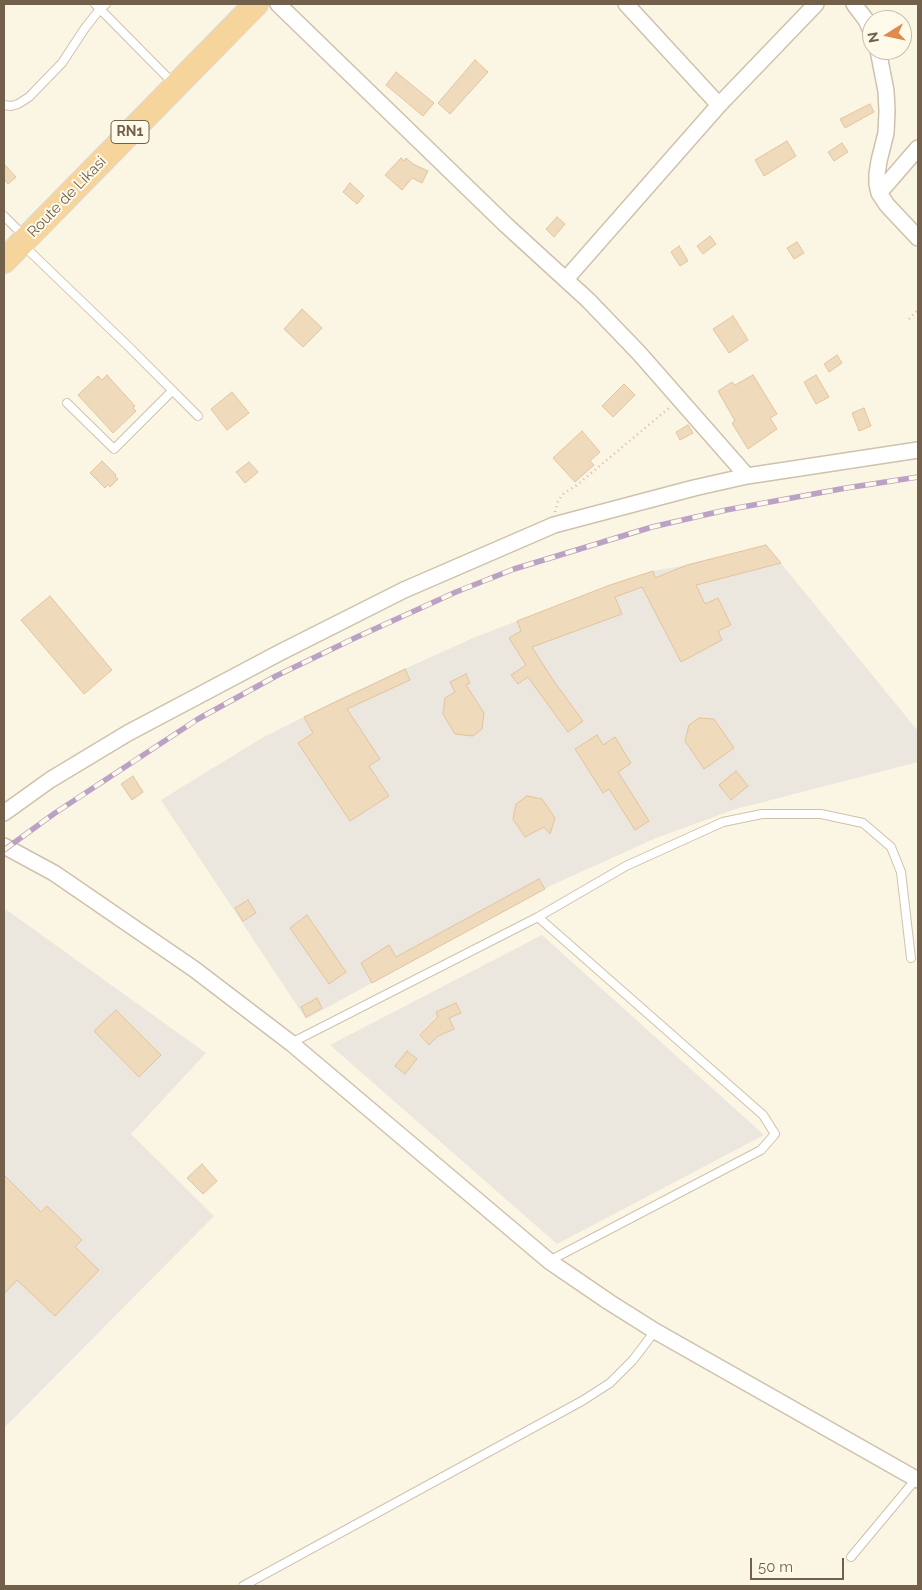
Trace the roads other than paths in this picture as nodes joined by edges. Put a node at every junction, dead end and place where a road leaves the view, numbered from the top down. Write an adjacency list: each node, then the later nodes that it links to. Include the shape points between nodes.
1 (278, 4): 18 (street)
2 (626, 4): 11 (street)
3 (816, 4): 11 (street)
4 (854, 4): 7 (street)
5 (101, 5): 9 (lane); 10 (lane, via 62,62 29,97 18,104)
6 (250, 8): 9 (highway, Route de Likasi / RN1)
7 (862, 15)
8 (880, 60): 13 (street, via 887,111 877,174)
9 (176, 86): 16 (highway, Route de Likasi / RN1)
10 (4, 105)
11 (719, 105): 18 (street)
12 (918, 148): 13 (street)
13 (879, 193): 15 (street)
14 (4, 216): 16 (lane)
15 (918, 238)
16 (24, 241): 17 (highway, Route de Likasi / RN1); 19 (lane)
17 (4, 261)
18 (566, 279): 23 (street, via 639,353)
19 (172, 390): 20 (lane, via 114,449); 21 (lane)
20 (67, 403)
21 (198, 416)
22 (918, 450): 23 (street)
23 (747, 476): 24 (street, via 554,525 404,590 128,733 50,780)
24 (4, 813)
25 (4, 846): 28 (street, via 54,873 115,914)
26 (538, 917): 27 (lane, via 626,866 723,822 762,814 821,814 862,823 891,847 902,872); 28 (lane); 29 (lane, via 763,1115 774,1134 761,1150)
27 (912, 958)
28 (291, 1043): 29 (street)
29 (549, 1261): 30 (street)
30 (655, 1331): 31 (street); 33 (lane, via 633,1360 610,1382 582,1401)
31 (917, 1479): 32 (lane)
32 (851, 1557)
33 (243, 1586)

